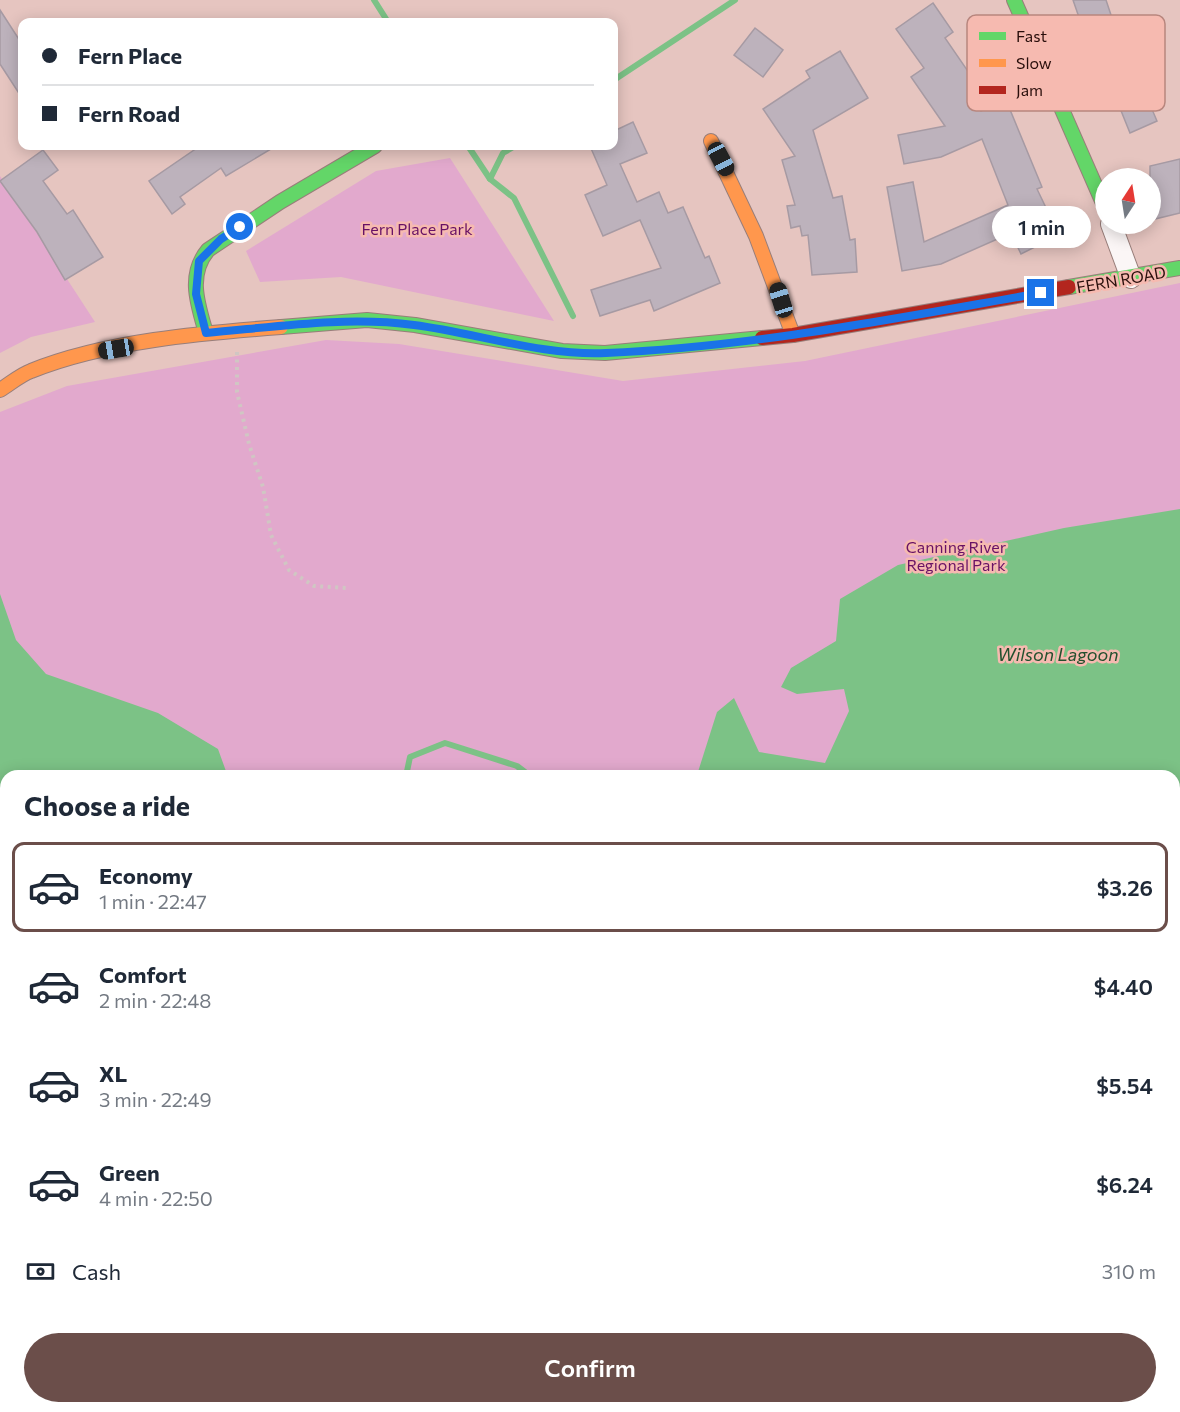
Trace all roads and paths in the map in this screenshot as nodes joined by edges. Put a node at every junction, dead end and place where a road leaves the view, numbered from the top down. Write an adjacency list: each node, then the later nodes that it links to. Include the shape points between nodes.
1 (1014, 0): 2 (street)
2 (1021, 15)
3 (1063, 111): 6 (street)
4 (711, 141): 12 (street, via 777,287)
5 (368, 150): 11 (street, via 221,239 199,261 196,294)
6 (1095, 185)
7 (1115, 234): 9 (street)
8 (1180, 268): 9 (street, FERN ROAD)
9 (1131, 278): 12 (street, FERN ROAD)
10 (237, 330): 11 (street, FERN ROAD); 12 (street, FERN ROAD, via 367,320 562,351 605,354); 14 (path, via 237,392 263,487 271,535 289,570 314,586)
11 (206, 333): 13 (street, FERN ROAD, via 93,352 30,371)
12 (793, 335)
13 (0, 390)
14 (346, 588)

